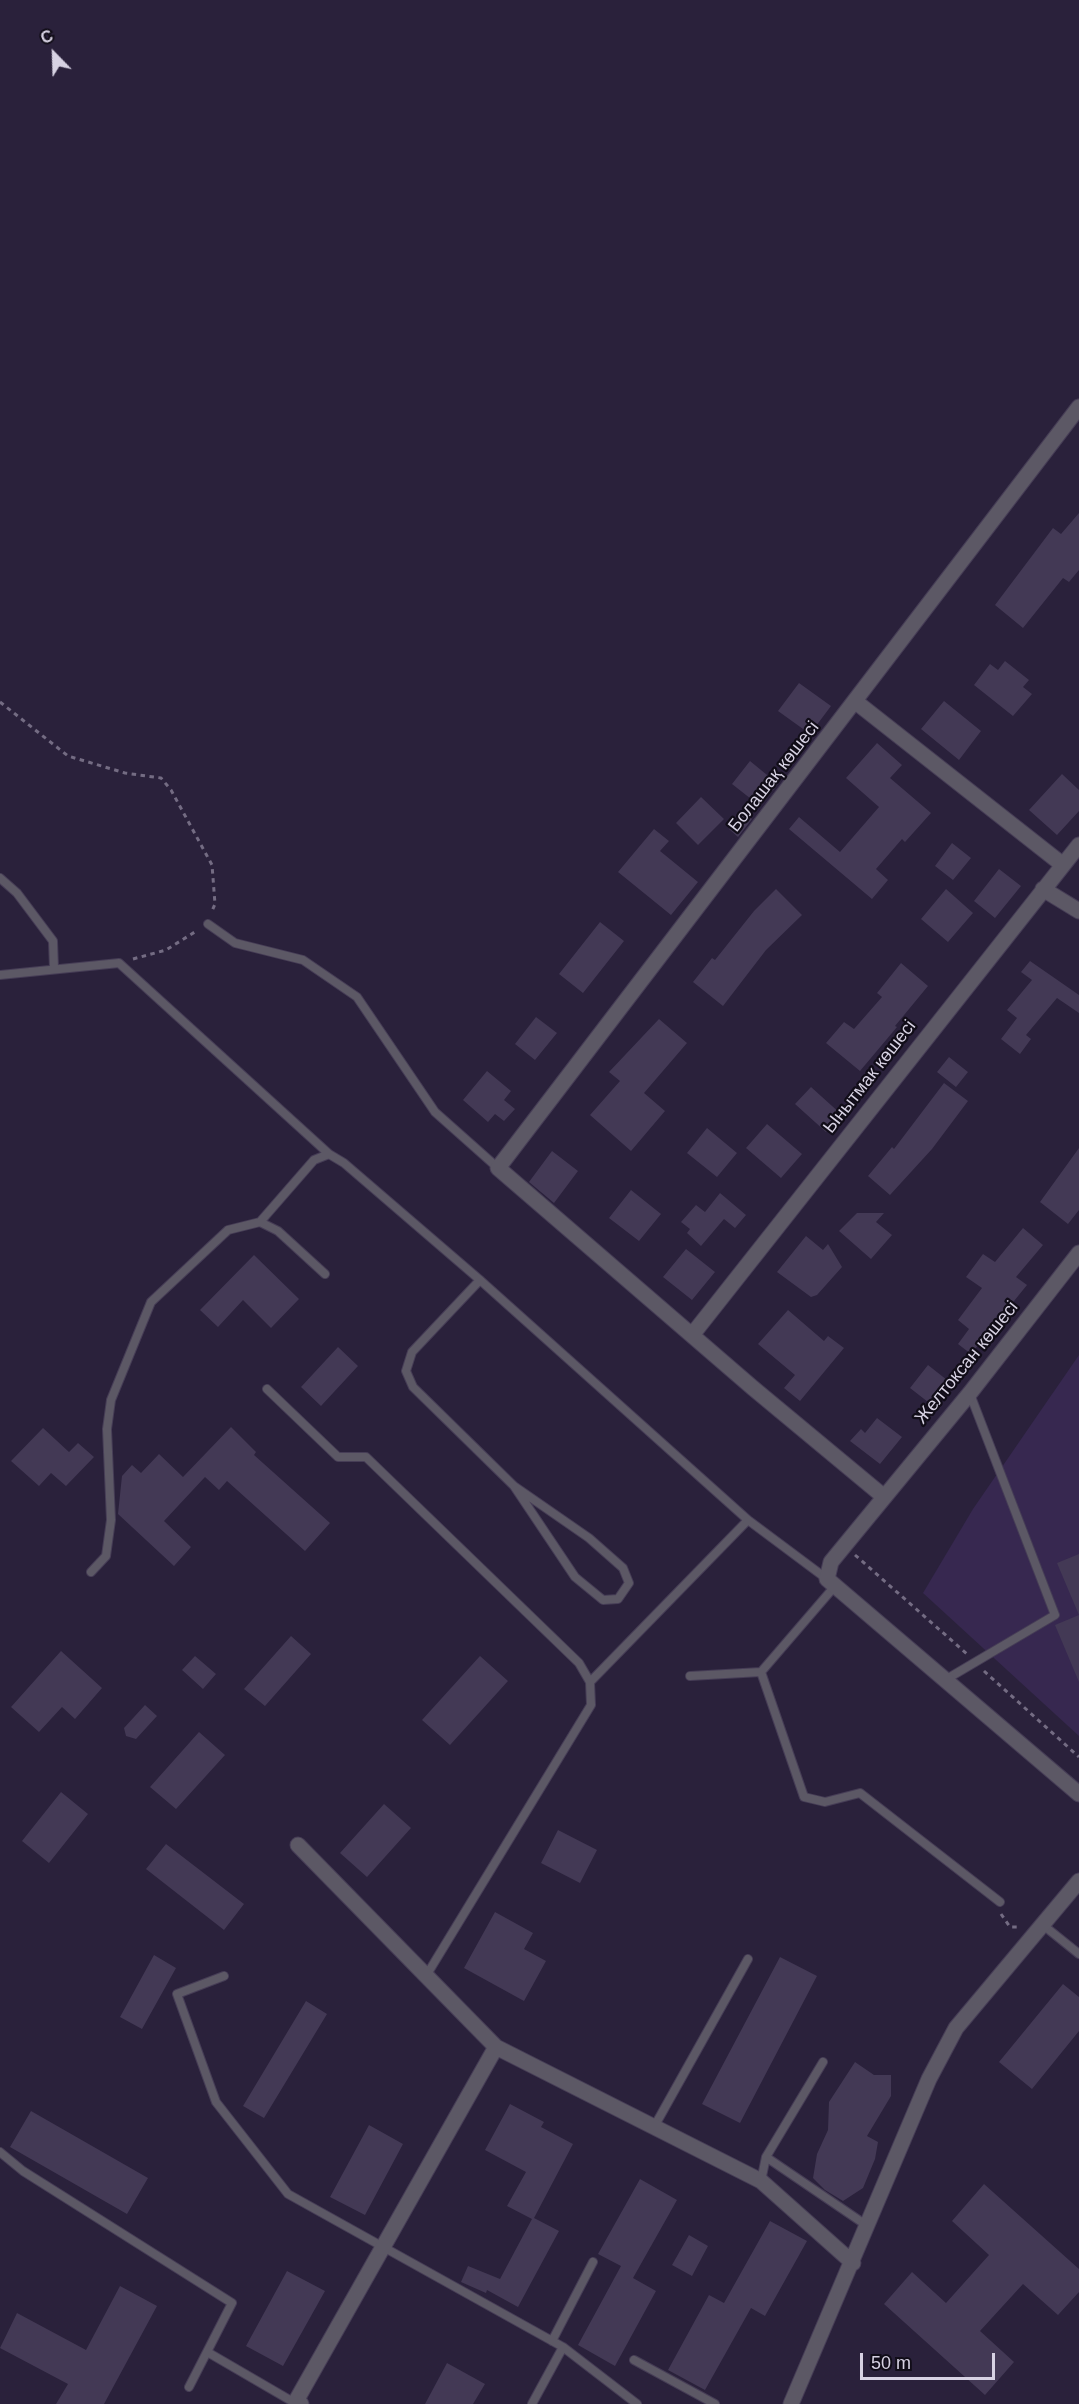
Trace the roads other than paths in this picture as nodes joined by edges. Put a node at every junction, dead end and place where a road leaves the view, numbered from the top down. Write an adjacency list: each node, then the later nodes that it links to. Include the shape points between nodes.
1 (1079, 407): 2 (street, Болашақ көшесі)
2 (856, 702): 4 (street); 12 (street, Болашақ көшесі)
3 (1079, 845): 4 (street, Ынытмак көшесі)
4 (1062, 865): 6 (street, Ынытмак көшесі)
5 (0, 878): 9 (lane, via 17,893 53,941)
6 (1043, 889): 7 (street); 17 (street, Ынытмак көшесі)
7 (1079, 911)
8 (208, 924): 12 (lane, via 235,944 303,960 357,997 435,1112)
9 (54, 968): 10 (lane); 11 (lane, via 119,963)
10 (0, 975)
11 (328, 1154): 13 (lane, via 315,1160); 16 (lane, via 344,1163)
12 (498, 1168): 17 (street)
13 (260, 1222): 15 (lane, via 278,1231); 23 (lane, via 228,1230 151,1302 111,1400 107,1429 111,1520 106,1556)
14 (1079, 1253): 19 (street, Желтоксан көшесі)
15 (325, 1274)
16 (480, 1280): 20 (lane, via 412,1352 406,1371 413,1387); 22 (lane)
17 (692, 1335): 21 (street)
18 (267, 1389): 28 (lane, via 338,1457 366,1457 579,1663)
19 (970, 1393): 21 (street, Желтоксан көшесі); 27 (lane, via 1056,1615)
20 (514, 1486): 20 (lane, via 589,1538 622,1568 629,1583 618,1599 603,1600 575,1578)
21 (883, 1496): 24 (street, Желтоксан көшесі, via 831,1562)
22 (748, 1520): 24 (lane); 28 (lane)
23 (91, 1572)
24 (831, 1582): 25 (lane); 27 (street)
25 (761, 1672): 26 (lane); 32 (lane, via 804,1797 825,1802 860,1793)
26 (690, 1676)
27 (945, 1680): 29 (street)
28 (590, 1682): 37 (lane, via 591,1705)
29 (1079, 1794)
30 (298, 1845): 37 (street)
31 (1079, 1881): 33 (street)
32 (1000, 1902)
33 (1039, 1930): 34 (lane); 44 (street, via 956,2028 928,2079)
34 (1079, 1954)
35 (748, 1959): 40 (lane)
36 (224, 1976): 45 (lane, via 177,1994 216,2102 288,2194)
37 (426, 1976): 38 (street)
38 (496, 2047): 40 (street); 45 (street)
39 (823, 2062): 42 (lane)
40 (654, 2127): 43 (street)
41 (0, 2152): 50 (lane, via 23,2171 232,2304)
42 (766, 2157): 43 (lane); 44 (lane)
43 (761, 2181): 47 (street)
44 (866, 2225): 47 (street)
45 (385, 2246): 48 (lane); 53 (street)
46 (593, 2262): 48 (lane)
47 (853, 2263): 57 (street)
48 (552, 2341): 49 (lane)
49 (562, 2347): 54 (lane); 55 (lane)
50 (209, 2353): 52 (lane); 53 (lane)
51 (634, 2360): 56 (lane)
52 (189, 2388)
53 (297, 2403)
54 (531, 2404)
55 (637, 2404)
56 (715, 2404)
57 (791, 2404)

